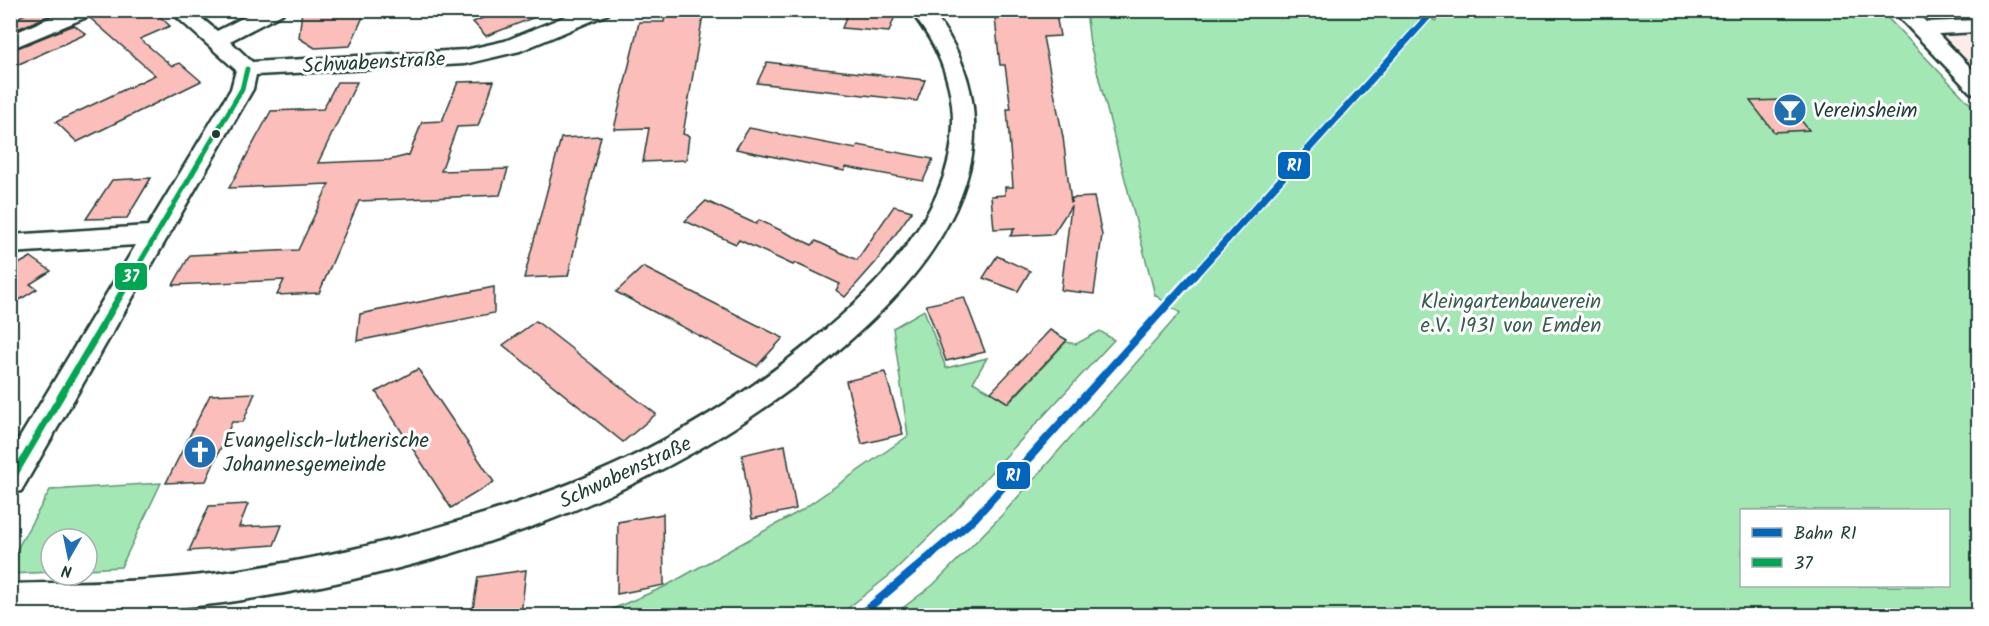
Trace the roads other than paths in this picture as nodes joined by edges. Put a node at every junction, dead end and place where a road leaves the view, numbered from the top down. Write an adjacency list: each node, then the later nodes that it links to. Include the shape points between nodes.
1 (87, 10): 10 (street)
2 (179, 10): 9 (street)
3 (276, 10): 9 (street)
4 (601, 10): 11 (street, Schwabenstraße, via 512,46 459,58)
5 (920, 10): 16 (street, Schwabenstraße, via 949,54 963,103 962,156 944,209 917,255 862,312 814,357 740,412 703,435 586,493 476,532 362,562 266,582 192,592)
6 (1902, 10): 8 (street)
7 (1978, 26): 8 (street)
8 (1921, 29): 12 (street)
9 (215, 40): 11 (street)
10 (10, 44)
11 (247, 69): 13 (street, via 242,89)
12 (1978, 87)
13 (154, 235): 14 (street); 15 (street)
14 (10, 244)
15 (10, 482)
16 (10, 599)

